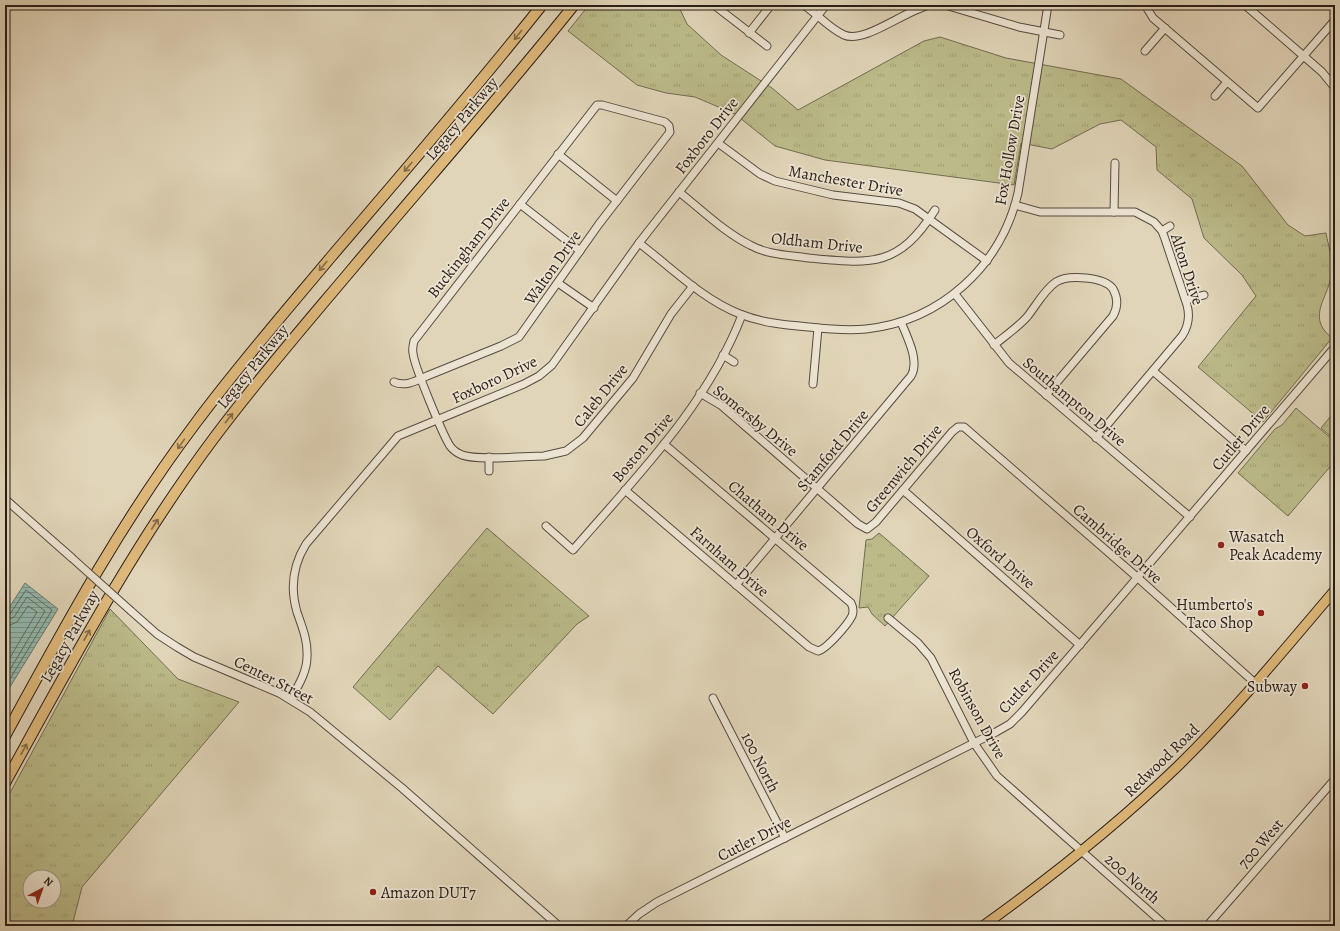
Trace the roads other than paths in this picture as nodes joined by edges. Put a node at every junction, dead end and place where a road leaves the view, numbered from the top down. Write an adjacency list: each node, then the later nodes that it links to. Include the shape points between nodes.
1 (542, 5): 83 (highway, Legacy Parkway, one-way to 83, via 247,356 194,425 144,496 88,584)
2 (574, 5): 86 (highway, Legacy Parkway, one-way to 2, via 108,598 164,509 213,440 267,369)
3 (714, 5): 16 (street)
4 (771, 5): 16 (street)
5 (804, 5): 12 (street)
6 (826, 5): 12 (street, Foxboro Drive)
7 (930, 5): 12 (street, via 914,9 858,37 842,34)
8 (945, 5): 15 (street, via 1013,26)
9 (1048, 5): 15 (street, Fox Hollow Drive)
10 (1144, 5): 14 (street, via 1150,15)
11 (1245, 5): 20 (street)
12 (818, 16): 25 (street, Foxboro Drive)
13 (1335, 20): 20 (street)
14 (1165, 28): 19 (street); 21 (street)
15 (1044, 32): 17 (street); 31 (street, Fox Hollow Drive)
16 (749, 33): 18 (street)
17 (1060, 35)
18 (767, 46)
19 (1145, 51)
20 (1304, 56): 21 (street, via 1258,108); 22 (street)
21 (1227, 82): 23 (street)
22 (1335, 88)
23 (1215, 96)
24 (670, 128): 26 (street, Buckingham Drive, via 664,122 597,105); 29 (street, Walton Drive, via 668,136)
25 (718, 142): 28 (street, Foxboro Drive); 34 (street, Manchester Drive, via 770,180 832,195 904,204)
26 (558, 154): 29 (street); 30 (street, Buckingham Drive)
27 (1115, 163): 33 (street)
28 (679, 192): 34 (street, Oldham Drive, via 736,237 758,249 853,262 880,259 900,250); 37 (street, Foxboro Drive)
29 (617, 201): 38 (street, Walton Drive)
30 (520, 204): 38 (street); 54 (street, Buckingham Drive, via 416,337 413,354)
31 (1014, 205): 33 (street, Alton Drive, via 1040,212); 39 (street, Fox Hollow Drive, via 1003,234)
32 (935, 210): 34 (street)
33 (1114, 212): 36 (street, Alton Drive, via 1140,214 1150,218)
34 (930, 218): 39 (street, Manchester Drive)
35 (1170, 226): 36 (street)
36 (1162, 231): 44 (street, Alton Drive)
37 (639, 243): 41 (street, Fox Hollow Drive); 45 (street, Foxboro Drive)
38 (580, 251): 40 (street, Walton Drive)
39 (987, 261): 42 (street, Fox Hollow Drive)
40 (558, 283): 45 (street); 54 (street, Walton Drive, via 516,339)
41 (693, 286): 46 (street, Fox Hollow Drive, via 721,305); 64 (street, Caleb Drive, via 671,314 633,378 575,445 550,456)
42 (955, 294): 47 (street, Fox Hollow Drive, via 931,309); 49 (street, Southampton Drive)
43 (1204, 295): 44 (street)
44 (1186, 300): 53 (street, Alton Drive, via 1188,325)
45 (594, 308): 59 (street, Foxboro Drive, via 556,361 544,373 524,384)
46 (742, 315): 48 (street, Fox Hollow Drive, via 773,323); 51 (street, Boston Drive)
47 (901, 322): 48 (street, Fox Hollow Drive, via 865,329); 66 (street, Stamford Drive, via 914,361 913,372)
48 (818, 328): 56 (street)
49 (994, 345): 58 (street, Southampton Drive); 58 (street, via 1023,321 1058,281 1068,278 1094,279 1109,284 1114,290 1117,302 1113,316)
50 (1335, 346): 63 (street, Cutler Drive)
51 (723, 355): 52 (street); 57 (street, Boston Drive)
52 (734, 362)
53 (1152, 371): 61 (street, Alton Drive); 63 (street)
54 (422, 378): 55 (street, Walton Drive, via 407,384); 59 (street, Buckingham Drive)
55 (394, 382)
56 (812, 384)
57 (700, 393): 62 (street, Boston Drive, via 686,417); 66 (street, Somersby Drive, via 722,406)
58 (1046, 395): 61 (street, Southampton Drive)
59 (438, 419): 64 (street, Caleb Drive, via 455,451 467,456); 82 (street, Foxboro Drive, via 406,432 393,442 302,551 294,572 293,589 295,604 306,636 307,658 303,675)
60 (961, 426): 68 (street, Greenwich Drive, via 952,432); 74 (street, Cambridge Drive, via 969,430)
61 (1096, 438): 70 (street, Southampton Drive)
62 (664, 444): 67 (street, Boston Drive); 73 (street, Chatham Drive)
63 (1246, 451): 70 (street, Cutler Drive)
64 (489, 457): 65 (street)
65 (489, 471)
66 (818, 489): 72 (street, Somersby Drive); 73 (street, Stamford Drive)
67 (625, 490): 71 (street, Boston Drive, via 574,550); 75 (street, Farnham Drive)
68 (903, 490): 72 (street, Greenwich Drive); 78 (street, Oxford Drive)
69 (5, 499): 82 (street, Center Street, bridge, via 157,634 182,650)
70 (1190, 517): 74 (street, Cutler Drive)
71 (546, 526)
72 (867, 529)
73 (776, 539): 75 (street, Stamford Drive); 79 (street, Chatham Drive, via 848,601 853,609 850,618 827,646)
74 (1138, 578): 78 (street, Cutler Drive); 80 (street, Cambridge Drive)
75 (736, 585): 79 (street, Farnham Drive, via 808,647)
76 (1335, 590): 80 (main road, Redwood Road)
77 (888, 618): 84 (street, Robinson Drive, via 918,643 931,658)
78 (1080, 645): 84 (street, Cutler Drive, via 1015,719)
79 (818, 651)
80 (1256, 683): 88 (main road, Redwood Road, via 1179,765 1128,813)
81 (713, 698): 87 (street, 100 North)
82 (291, 700): 89 (street, Center Street, via 319,719 393,781)
83 (5, 736)
84 (974, 743): 87 (street, Cutler Drive); 88 (street, Robinson Drive, via 991,769 1006,785)
85 (1335, 779): 93 (street, 700 West)
86 (5, 783)
87 (785, 838): 90 (street, Cutler Drive, via 651,906)
88 (1081, 852): 91 (main road, Redwood Road); 92 (street, 200 North)
89 (559, 926)
90 (626, 926)
91 (983, 926)
92 (1166, 926)
93 (1207, 926)

